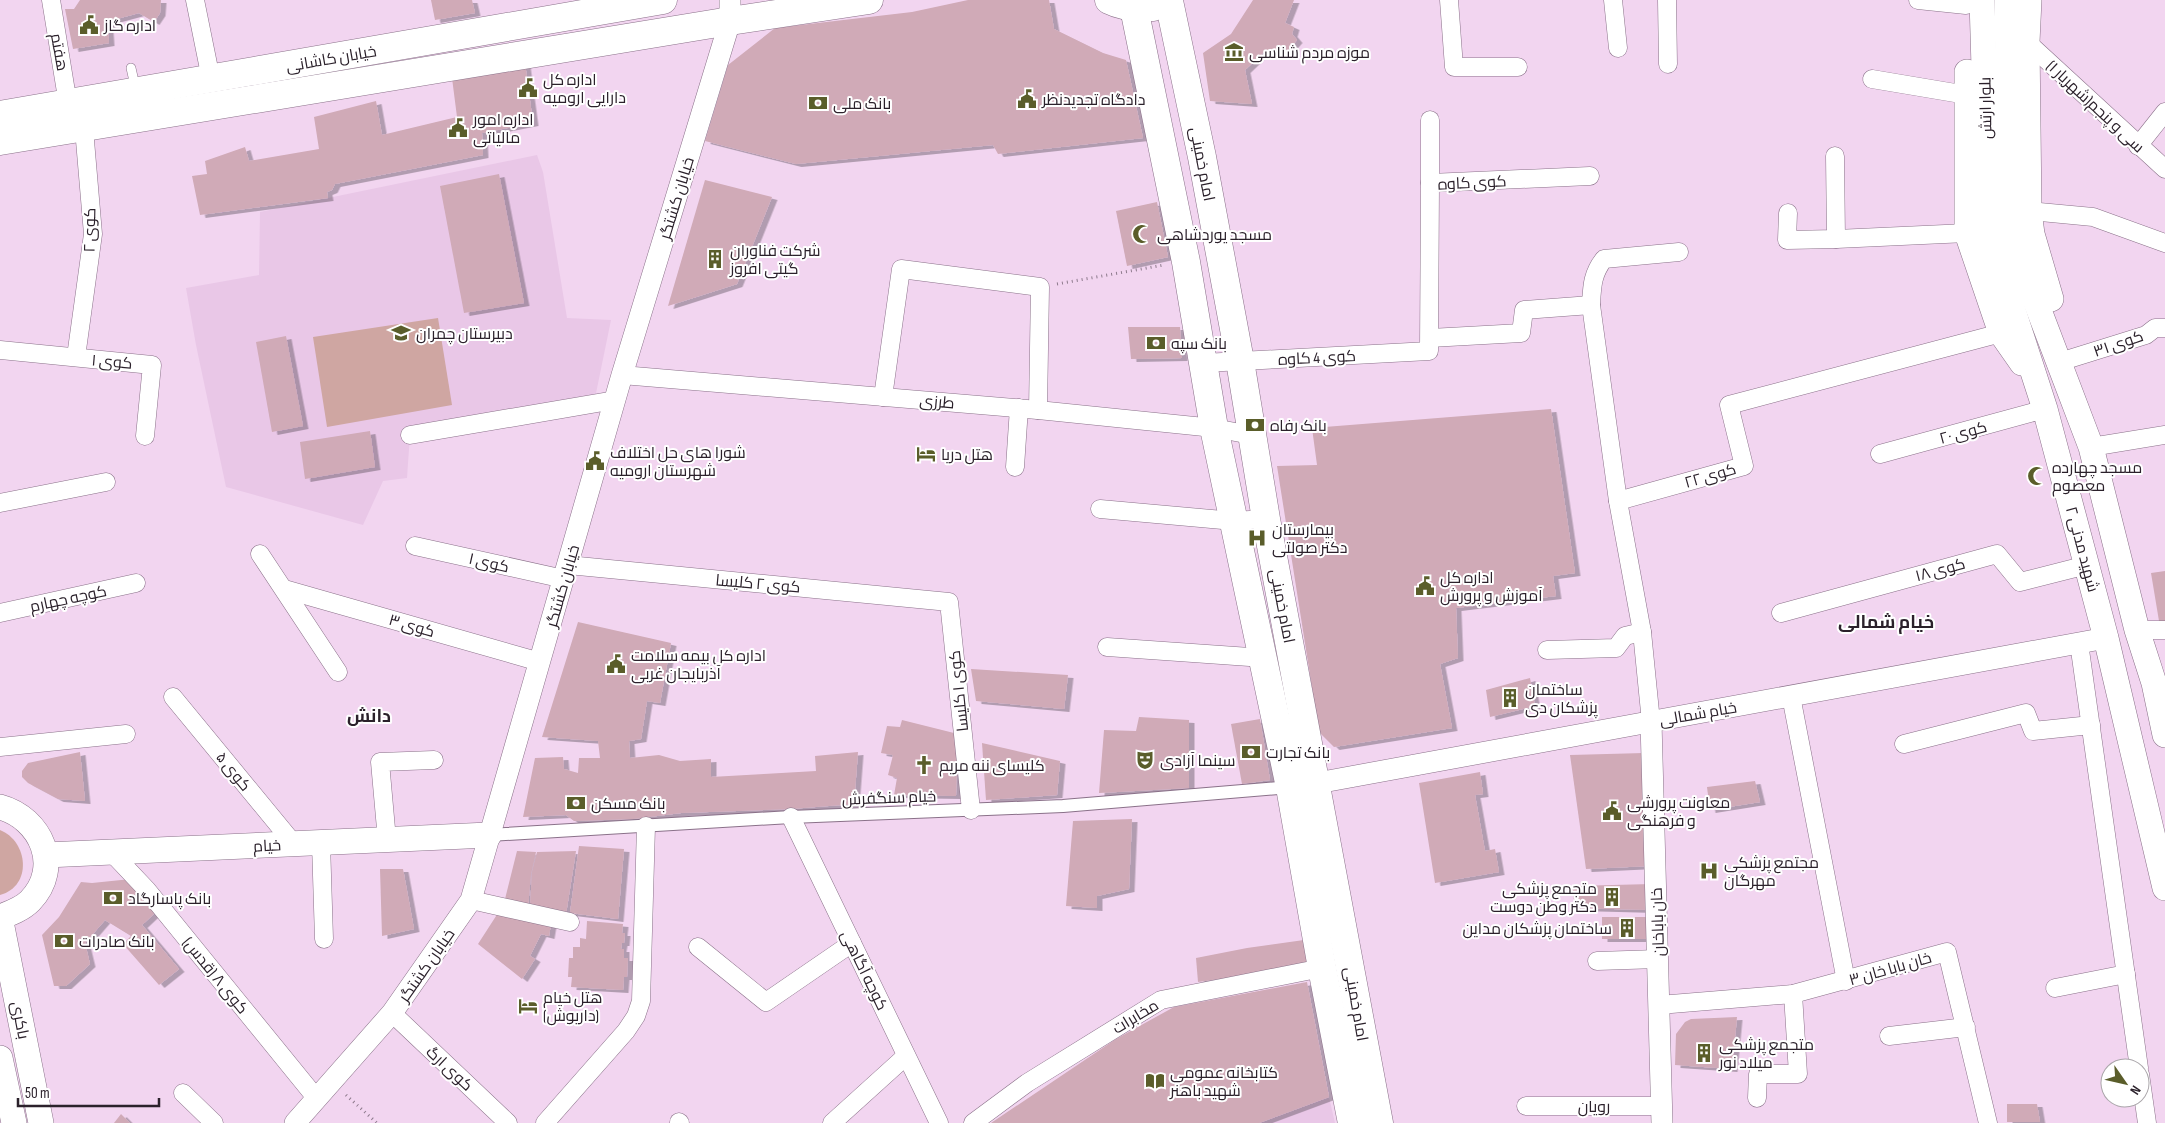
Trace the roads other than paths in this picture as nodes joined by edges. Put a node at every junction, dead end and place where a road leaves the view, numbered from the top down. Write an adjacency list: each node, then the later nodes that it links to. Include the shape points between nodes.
1 (51, 0): 23 (street, هفتم)
2 (195, 0): 20 (street)
3 (663, 0): 20 (main road, خیابان کاشانی)
4 (869, 0): 15 (main road)
5 (1109, 0): 14 (main road)
6 (1449, 0): 19 (street, via 1454,67)
7 (1613, 0): 17 (street)
8 (1667, 0): 18 (street)
9 (1918, 0): 13 (street)
10 (2007, 0): 34 (main road, بلوار ارتش)
11 (2029, 0): 16 (main road)
12 (1170, 1): 14 (main road); 45 (main road, امام خمینی)
13 (1971, 2): 22 (main road); 34 (main road, بلوار ارتش)
14 (1134, 8): 46 (main road, امام خمینی)
15 (730, 10): 23 (main road); 48 (street, خیابان کشتگر)
16 (2027, 42): 28 (street, سی و پنجم(شهریار ۱)); 34 (main road)
17 (1618, 48)
18 (1668, 64)
19 (1518, 67)
20 (211, 79): 23 (main road, خیابان کاشانی, via 133,80)
21 (1872, 79): 22 (street)
22 (1967, 94): 35 (main road)
23 (78, 110): 25 (main road, خیابان کاشانی); 27 (main road); 44 (street, کوی ۲, via 93,234)
24 (2165, 112): 28 (street)
25 (0, 116)
26 (1430, 120): 32 (street)
27 (0, 141)
28 (2138, 146): 30 (street, سی و پنجم(شهریار ۱))
29 (1835, 156): 36 (street)
30 (2165, 169)
31 (1590, 176): 32 (street, کوی کاوه)
32 (1430, 183): 42 (street, کوی کاوه)
33 (1788, 213): 36 (street, via 1787,240)
34 (2008, 213): 37 (street, via 2093,217); 47 (main road, شهید مدنی ۲, via 2010,234); 49 (main road, شهید مدنی ۲, via 1989,236)
35 (1967, 233): 36 (street); 41 (main road)
36 (1836, 240)
37 (2165, 243)
38 (1678, 252): 39 (street, via 1604,259 1593,278)
39 (1591, 305): 42 (street, کوی 4 کاوه, via 1524,310 1521,334); 64 (street)
40 (2165, 328): 47 (street, کوی ۳۱, via 2155,328 2146,335)
41 (2001, 333): 49 (main road); 64 (street, کوی ۲۲, via 1729,405 1744,466)
42 (1430, 344): 45 (street, کوی 4 کاوه)
43 (0, 350): 44 (street, کوی ۱)
44 (76, 357): 59 (street, کوی ۱, via 152,365)
45 (1240, 362): 46 (street, کوی 4 کاوه); 57 (main road, امام خمینی)
46 (1204, 363): 55 (main road, امام خمینی)
47 (2067, 368): 60 (main road, شهید مدنی ۲)
48 (622, 375): 50 (street, طرزی); 51 (street, خیابان کشتگر)
49 (2038, 384): 53 (main road, شهید مدنی ۲)
50 (884, 397): 52 (street, طرزی); 54 (street, via 901,269 1040,287)
51 (615, 400): 56 (street); 72 (street, خیابان کشتگر)
52 (1019, 408): 54 (street, طرزی); 62 (street)
53 (2045, 409): 61 (street, کوی ۲۰); 71 (main road, شهید مدنی ۲)
54 (1038, 410): 55 (street, طرزی)
55 (1214, 428): 57 (street, طرزی); 68 (main road, امام خمینی)
56 (410, 435)
57 (1251, 435): 67 (main road, امام خمینی)
58 (2165, 435): 60 (street)
59 (145, 436)
60 (2091, 447): 78 (main road, شهید مدنی ۲)
61 (1880, 454)
62 (1015, 467)
63 (106, 482): 65 (street)
64 (1618, 501): 80 (street)
65 (0, 503)
66 (1100, 509): 68 (street)
67 (1266, 519): 68 (street); 98 (main road, امام خمینی)
68 (1234, 521): 85 (main road, امام خمینی)
69 (415, 546): 72 (street, کوی ۱)
70 (260, 554): 74 (street)
71 (2087, 565): 77 (street, کوی ۱۸, via 2020,582 1997,554); 81 (main road, شهید مدنی ۲)
72 (566, 572): 75 (street, کوی ۲ کلیسا); 86 (street, خیابان کشتگر)
73 (136, 583): 76 (street, کوچه چهارم)
74 (284, 589): 86 (street, کوی ۳); 87 (street)
75 (949, 602): 100 (street, کوی ۱ کلیسا)
76 (0, 613)
77 (1781, 613)
78 (2137, 630): 79 (street); 88 (main road, شهید مدنی ۲)
79 (2165, 630)
80 (1642, 632): 84 (street, via 1626,636 1616,648); 91 (street)
81 (2106, 638): 82 (street, خیام شمالی); 109 (main road, شهید مدنی ۲)
82 (2079, 643): 89 (street, خیام شمالی); 92 (street)
83 (1107, 647): 85 (street)
84 (1547, 650)
85 (1264, 658): 98 (main road, امام خمینی)
86 (540, 662): 103 (street, خیابان کشتگر)
87 (338, 672)
88 (2160, 682): 94 (main road, شهید مدنی ۲)
89 (1791, 696): 91 (street, خیام شمالی); 120 (street)
90 (173, 697): 106 (street, کوی ۵)
91 (1651, 722): 98 (street, خیام شمالی); 116 (street, خان باباخان)
92 (2091, 725): 95 (street, via 2033,731 2026,713); 119 (street)
93 (126, 734): 96 (street)
94 (2165, 735)
95 (1904, 744)
96 (0, 747)
97 (434, 760): 104 (street, via 380,762)
98 (1303, 785): 100 (street, خیام سنگفرش, via 1063,806); 118 (main road, امام خمینی); 148 (main road, امام خمینی)
99 (0, 806): 108 (main road, via 14,811 36,829)
100 (971, 810): 101 (street, خیام سنگفرش)
101 (791, 817): 102 (street, خیام سنگفرش); 114 (street, کوچه آگاهی)
102 (646, 826): 103 (street, خیام سنگفرش); 143 (street, via 641,992 636,1016)
103 (489, 835): 104 (main road, خیام); 110 (street, خیابان کشتگر)
104 (387, 840): 105 (main road, خیام)
105 (321, 843): 106 (main road, خیام); 113 (street)
106 (294, 844): 107 (main road, خیام)
107 (112, 854): 108 (main road, خیام); 132 (street, کوی ۸ (قدس), via 147,890)
108 (46, 855): 111 (main road, via 40,886 31,901)
109 (2165, 888)
110 (471, 900): 112 (street); 124 (street, خیابان کشتگر)
111 (0, 917): 139 (main road, باکری)
112 (570, 922)
113 (324, 939)
114 (852, 943): 115 (street, via 766,1002); 127 (street, کوچه آگاهی)
115 (698, 947)
116 (1658, 959): 117 (street); 123 (street, خان باباخان)
117 (1597, 961)
118 (1322, 968): 146 (street, مخابرات, via 1161,1000 1028,1083); 147 (main road, امام خمینی)
119 (2126, 974): 121 (street); 129 (street)
120 (1846, 981): 122 (street, خان بابا خان ۳); 125 (street, خان بابا خان ۳, via 1947,952)
121 (2054, 988)
122 (1793, 994): 123 (street, خان بابا خان ۳); 131 (street, via 1798,1074 1758,1074)
123 (1659, 1005): 135 (street, خان باباخان)
124 (392, 1013): 132 (street, خیابان کشتگر); 142 (street, کوی ارگ)
125 (1966, 1027): 126 (street); 149 (street, خان بابا خان ۳)
126 (1888, 1036)
127 (906, 1056): 144 (street); 145 (street, کوچه آگاهی)
128 (0, 1058): 138 (main road, باکری)
129 (2138, 1058)
130 (183, 1093): 140 (street)
131 (1757, 1098)
132 (317, 1099): 141 (street, خیابان کشتگر)
133 (1526, 1106): 135 (street, رویان)
134 (2145, 1108): 150 (street)
135 (1662, 1114)
136 (0, 1116): 137 (street)
137 (6, 1123)
138 (14, 1123)
139 (41, 1123)
140 (214, 1123)
141 (295, 1123)
142 (508, 1123)
143 (545, 1123)
144 (832, 1123)
145 (939, 1123)
146 (973, 1123)
147 (1352, 1123)
148 (1379, 1123)
149 (1988, 1123)
150 (2147, 1123)

